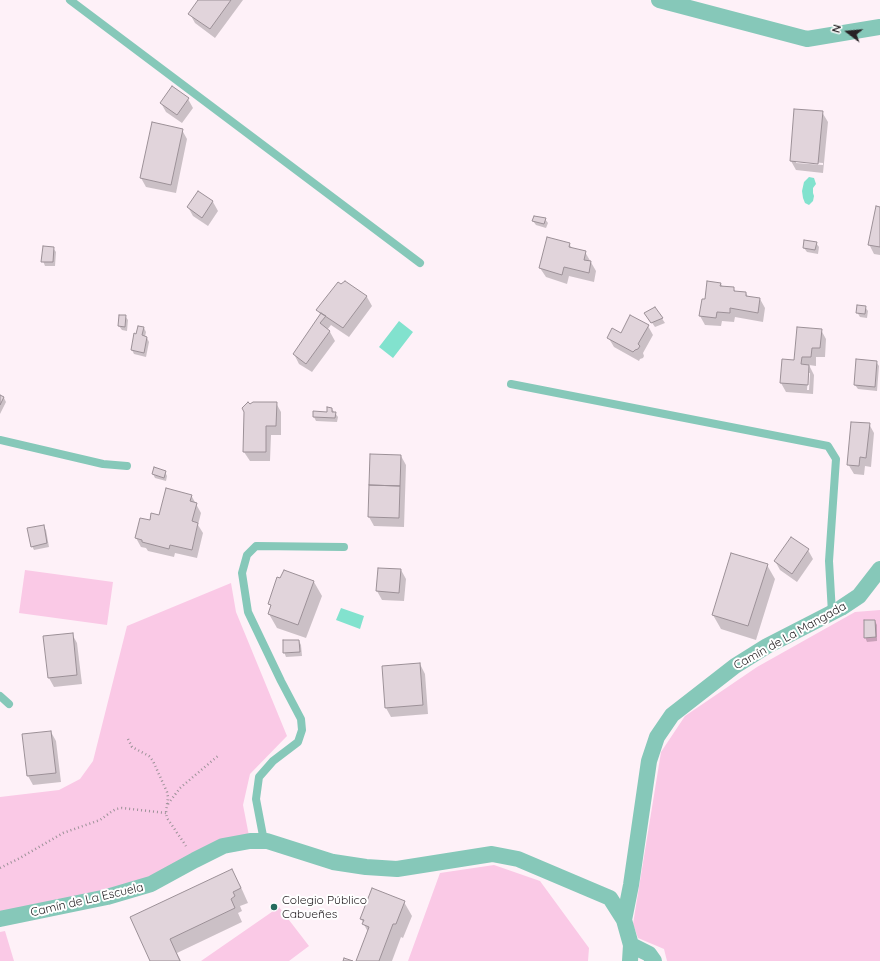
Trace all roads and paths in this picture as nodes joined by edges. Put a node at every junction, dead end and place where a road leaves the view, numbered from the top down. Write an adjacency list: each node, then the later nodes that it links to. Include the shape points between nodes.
1 (70, 0): 4 (lane)
2 (659, 0): 3 (street, via 807,39)
3 (880, 27)
4 (420, 263)
5 (511, 384): 10 (lane, via 828,446 836,459 829,561)
6 (0, 440): 7 (lane, via 103,464)
7 (127, 466)
8 (344, 547): 17 (lane, via 256,546 247,555 242,573 248,612 301,719 302,730 298,742 273,761 259,777 256,799)
9 (880, 569): 10 (street, Camín de La Mangada, via 860,596)
10 (832, 613): 21 (street, Camín de La Mangada, via 767,646 735,666 672,715 657,736 649,761)
11 (0, 696): 12 (lane)
12 (9, 704)
13 (128, 739): 15 (path, via 132,747 153,761 167,792)
14 (219, 755): 15 (path, via 180,788)
15 (168, 805): 16 (path)
16 (166, 813): 18 (path); 19 (path, via 116,809 100,820 63,833)
17 (264, 841): 18 (street, Camín de La Escuela, via 223,846); 21 (street, Camín de La Escuela, via 333,862 397,870 492,854 518,859 610,898)
18 (195, 860): 20 (street, Camín de La Escuela, via 151,884 107,897)
19 (0, 868)
20 (0, 919)
21 (624, 920): 22 (street, Camín de La Escuela)
22 (632, 945): 23 (street, Camín de La Escuela); 24 (street, via 649,954)
23 (630, 961)
24 (654, 961)

